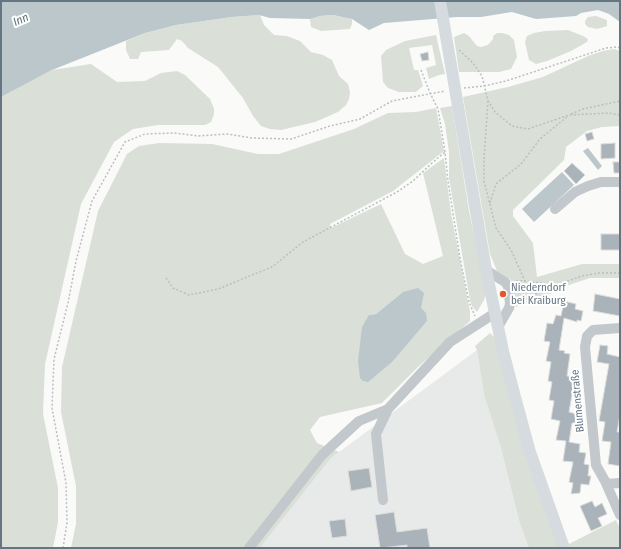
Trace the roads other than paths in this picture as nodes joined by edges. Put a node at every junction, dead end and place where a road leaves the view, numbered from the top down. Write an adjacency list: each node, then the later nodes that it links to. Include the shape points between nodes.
1 (440, 1): 4 (main road, via 452,47 451,68)
2 (620, 182): 3 (street, via 601,182 588,186 575,192)
3 (555, 209)
4 (486, 270): 5 (main road); 6 (street, via 508,286 510,308)
5 (495, 313): 6 (main road); 8 (street, via 450,342)
6 (498, 328): 14 (main road, via 530,452)
7 (620, 328): 10 (street, Blumenstraße, via 593,330 585,342 594,455 596,465)
8 (388, 410): 11 (street, via 376,434); 13 (street, via 359,421 322,455)
9 (620, 483): 10 (street)
10 (607, 484): 12 (street)
11 (383, 500)
12 (620, 515)
13 (249, 548)
14 (564, 548)

